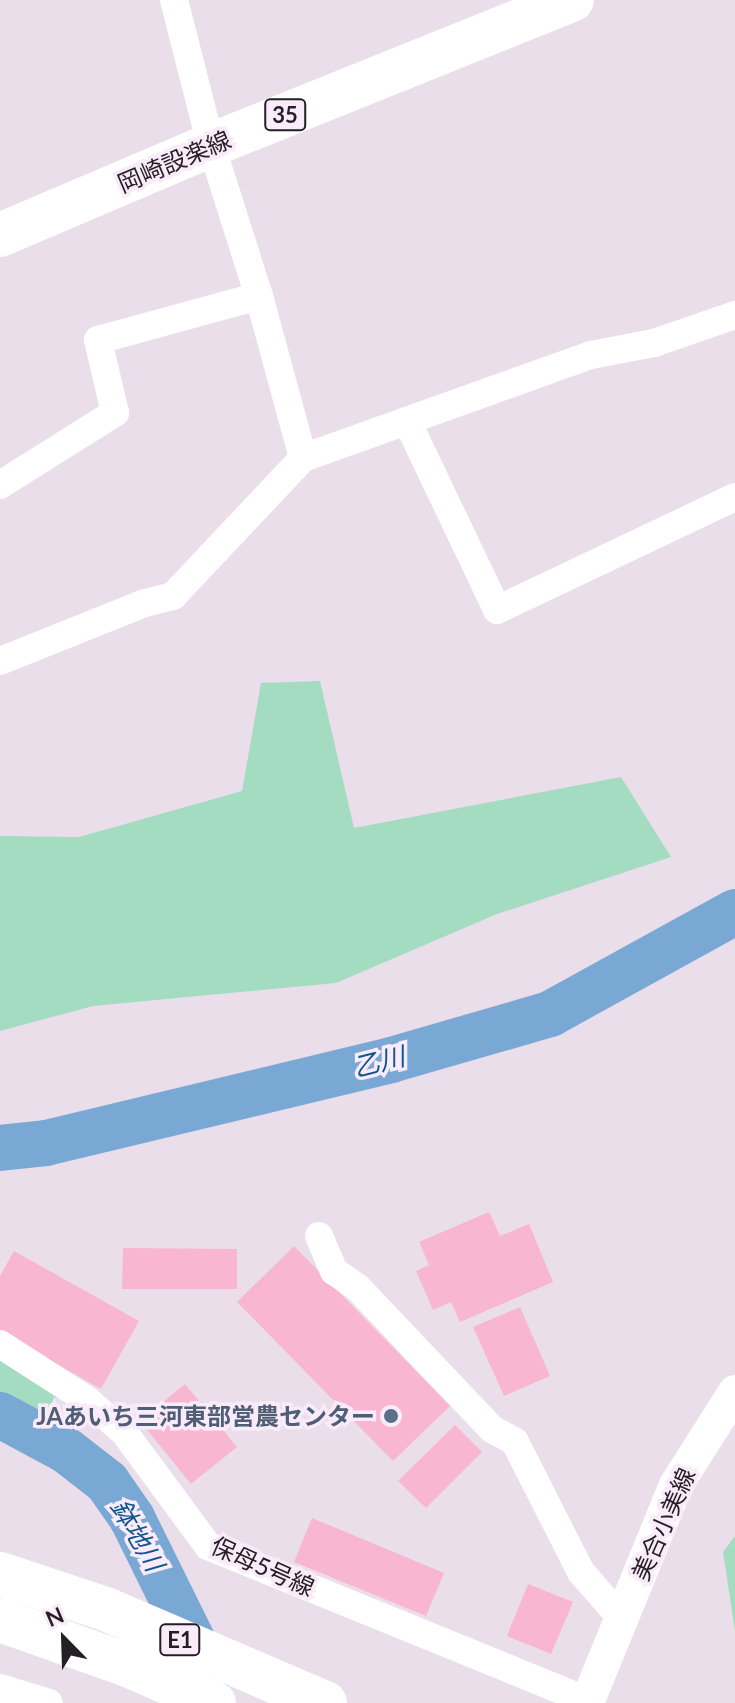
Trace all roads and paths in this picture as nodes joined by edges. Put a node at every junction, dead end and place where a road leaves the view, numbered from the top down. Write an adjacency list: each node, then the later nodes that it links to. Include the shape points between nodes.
1 (174, 0): 3 (street)
2 (572, 0): 3 (main road, 岡崎設楽線 / 35)
3 (211, 145): 4 (main road, 岡崎設楽線 / 35); 5 (street)
4 (0, 235)
5 (259, 296): 8 (street); 9 (street, via 98,340 115,413)
6 (735, 315): 7 (street, via 654,343 591,355)
7 (408, 423): 8 (street); 10 (street, via 497,610)
8 (303, 458): 11 (street, via 173,596)
9 (0, 485)
10 (735, 497)
11 (0, 661)
12 (319, 1236): 17 (street, via 334,1271 358,1288 492,1429 515,1442 581,1572)
13 (0, 1344): 19 (street, 保母5号線, via 87,1400 124,1432 208,1546)
14 (735, 1392): 17 (street, 美合小美線, via 676,1485)
15 (0, 1574): 22 (main road, E1, via 108,1610)
16 (0, 1620): 21 (main road, E1, via 128,1665)
17 (623, 1620): 19 (street, 美合小美線)
18 (0, 1688): 20 (street)
19 (588, 1702)
20 (49, 1703)
21 (214, 1703)
22 (325, 1703)

